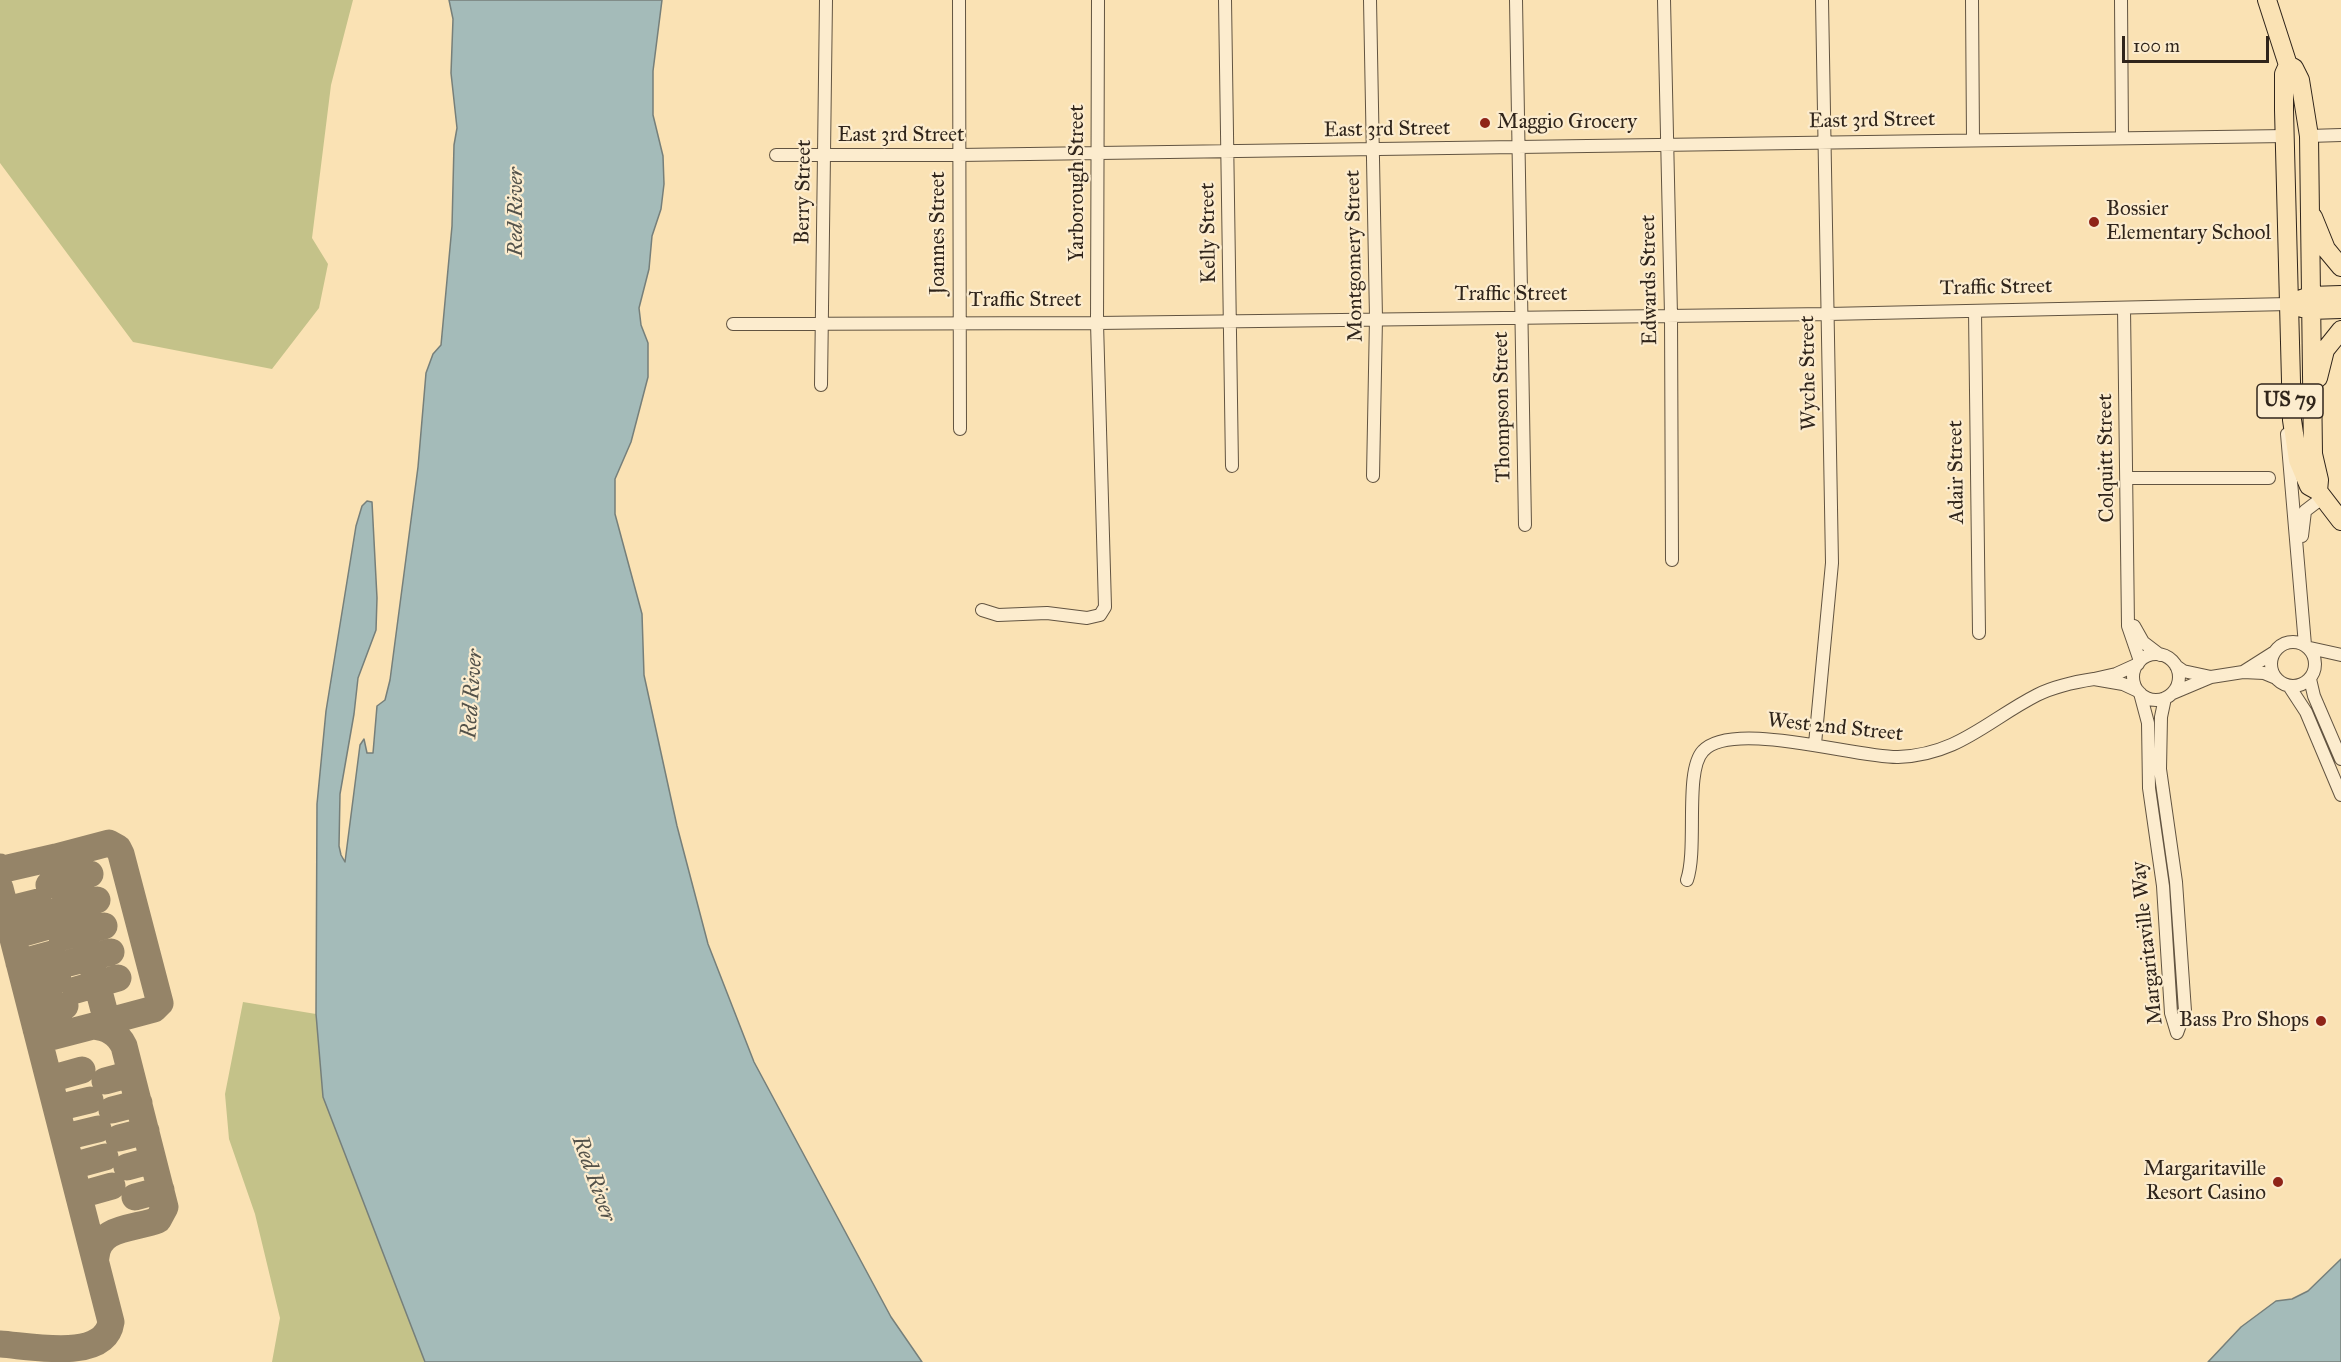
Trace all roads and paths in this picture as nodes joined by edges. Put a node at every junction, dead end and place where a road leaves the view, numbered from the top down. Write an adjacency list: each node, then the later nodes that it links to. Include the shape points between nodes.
1 (826, 0): 27 (street, Berry Street)
2 (959, 0): 26 (street, Joannes Street)
3 (1098, 0): 24 (street, Yarborough Street)
4 (1226, 0): 23 (street, Kelly Street)
5 (1370, 0): 22 (street, Montgomery Street)
6 (1516, 0): 21 (street, Thompson Street)
7 (1664, 0): 20 (street, Edwards Street)
8 (1822, 0): 19 (street, Wyche Street)
9 (1972, 0): 18 (street)
10 (2121, 0): 17 (street)
11 (2267, 0): 12 (main road, US 79)
12 (2288, 65): 13 (main road, US 79); 16 (main road, via 2300,80)
13 (2284, 87): 15 (main road, US 79); 16 (main road, via 2291,93 2294,123)
14 (2341, 135): 16 (street)
15 (2286, 136): 17 (street, East 3rd Street); 28 (main road, via 2296,144 2298,170); 32 (main road, US 79)
16 (2309, 136): 28 (main road)
17 (2122, 138): 18 (street, East 3rd Street)
18 (1973, 139): 19 (street, East 3rd Street)
19 (1824, 142): 20 (street, East 3rd Street); 36 (street, Wyche Street)
20 (1667, 144): 21 (street, East 3rd Street); 37 (street, Edwards Street)
21 (1518, 147): 22 (street, East 3rd Street); 38 (street, Thompson Street)
22 (1373, 150): 23 (street, East 3rd Street); 39 (street, Montgomery Street)
23 (1227, 152): 24 (street, East 3rd Street); 40 (street, Kelly Street)
24 (1098, 153): 26 (street, East 3rd Street); 41 (street, Yarborough Street)
25 (776, 155): 27 (street, East 3rd Street)
26 (959, 155): 27 (street, East 3rd Street); 43 (street, Joannes Street)
27 (824, 156): 44 (street, Berry Street)
28 (2308, 200): 29 (main road, via 2326,249); 31 (main road)
29 (2341, 267)
30 (2341, 295): 31 (main road, Traffic Street)
31 (2310, 303): 32 (main road, Traffic Street); 34 (main road, Traffic Street); 48 (main road)
32 (2289, 304): 33 (street, Traffic Street); 47 (main road, US 79)
33 (2124, 308): 35 (street, Traffic Street); 52 (street, Colquitt Street)
34 (2341, 309)
35 (1975, 311): 36 (street, Traffic Street); 62 (street, Adair Street)
36 (1827, 314): 37 (street, Traffic Street); 79 (street, Wyche Street, via 1832,563)
37 (1671, 315): 38 (street, Traffic Street); 58 (street, Edwards Street)
38 (1522, 317): 39 (street, Traffic Street); 56 (street, Thompson Street)
39 (1376, 318): 40 (street, Traffic Street); 51 (street, Montgomery Street)
40 (1230, 321): 41 (street, Traffic Street); 50 (street, Kelly Street)
41 (1097, 323): 43 (street, Traffic Street); 61 (street, Yarborough Street, via 1105,590 1102,613 1088,618 1047,613 998,615)
42 (733, 324): 44 (street, Traffic Street)
43 (959, 324): 44 (street, Traffic Street); 49 (street, Joannes Street)
44 (821, 325): 46 (street, Berry Street)
45 (2341, 330): 48 (main road, via 2322,360)
46 (821, 385)
47 (2289, 394): 54 (main road, US 79, via 2298,460 2309,486); 57 (street, via 2288,453)
48 (2312, 409): 54 (main road, via 2313,454)
49 (960, 429)
50 (1232, 466)
51 (1373, 476)
52 (2127, 478): 53 (street); 60 (street, Colquitt Street)
53 (2269, 478)
54 (2320, 494): 55 (main road, US 79); 57 (street, via 2305,511)
55 (2341, 521)
56 (1524, 525)
57 (2299, 546): 59 (street)
58 (1671, 560)
59 (2300, 603): 63 (street, via 2297,623); 64 (street)
60 (2129, 607): 66 (street, Colquitt Street, via 2138,635); 69 (street, Colquitt Street, via 2128,626)
61 (982, 610)
62 (1979, 633)
63 (2283, 644): 64 (street, via 2294,641); 65 (street)
64 (2308, 647): 67 (street); 72 (street, via 2316,662)
65 (2273, 653): 71 (street); 74 (street, via 2271,667)
66 (2160, 655): 69 (street, via 2151,655); 70 (street)
67 (2341, 655)
68 (2341, 660): 72 (street, via 2323,666)
69 (2139, 663): 75 (street, West 2nd Street); 77 (street, via 2134,677)
70 (2176, 666): 73 (street); 78 (street, via 2179,681)
71 (2243, 672): 73 (street); 74 (street)
72 (2312, 676): 76 (street, via 2300,685); 80 (street, via 2314,696)
73 (2211, 677): 78 (street)
74 (2276, 678): 76 (street)
75 (2094, 679): 77 (street, West 2nd Street, via 2118,682); 79 (street, West 2nd Street, via 2044,692 1972,737 1938,751 1882,757)
76 (2289, 686): 81 (street, via 2306,712)
77 (2139, 692): 78 (street, via 2153,700); 78 (street, Margaritaville Way, via 2148,723 2150,788 2163,886 2171,1012 2177,1033 2185,1011 2176,882 2160,769 2161,717)
78 (2168, 696)
79 (1815, 744): 82 (street, West 2nd Street, via 1734,739 1714,743 1701,752 1695,768 1693,850)
80 (2341, 759)
81 (2341, 795)
82 (1687, 880)

